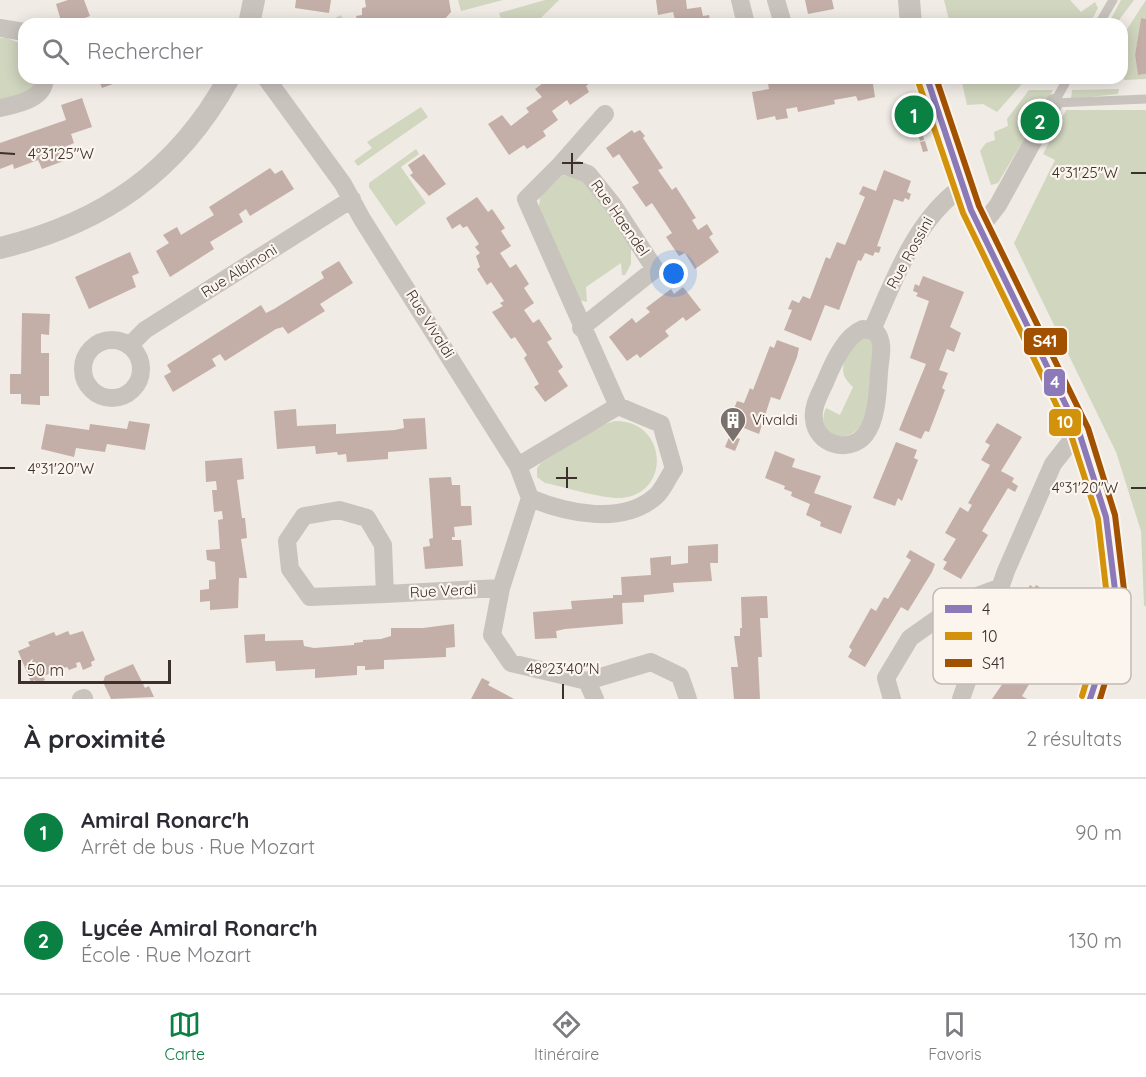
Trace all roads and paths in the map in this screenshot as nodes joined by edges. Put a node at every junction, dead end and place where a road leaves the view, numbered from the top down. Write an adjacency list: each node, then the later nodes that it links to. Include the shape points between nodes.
1 (254, 0): 6 (street)
2 (740, 0): 7 (street)
3 (776, 0): 8 (street)
4 (909, 0): 9 (street)
5 (1113, 0): 10 (lane)
6 (250, 18)
7 (744, 18)
8 (781, 18)
9 (910, 18)
10 (1102, 18)
11 (0, 28): 12 (street)
12 (18, 31)
13 (44, 84): 20 (street, via 32,100)
14 (225, 84): 26 (street, via 182,147 148,180 84,220)
15 (270, 84): 24 (street, Rue Vivaldi)
16 (929, 84): 23 (street)
17 (1065, 84): 19 (lane)
18 (1146, 99): 19 (lane)
19 (1054, 103): 25 (street, via 998,205)
20 (0, 108)
21 (605, 114): 22 (street)
22 (561, 164): 27 (street, via 526,199); 27 (street, Rue Haendel, via 588,174 655,269)
23 (962, 187): 25 (street); 28 (street, Rue Rossini, via 941,202 922,229)
24 (352, 199): 29 (street, Rue Albinoni, via 145,330); 32 (street, Rue Vivaldi)
25 (980, 228): 31 (street)
26 (0, 248)
27 (581, 327): 30 (street)
28 (872, 330): 28 (street, via 881,345 879,388 869,428 857,442 830,443 817,429 814,410 834,362 847,344 857,331)
29 (130, 345)
30 (618, 406): 32 (street); 33 (street, via 661,424 674,469 656,496 630,512 606,514 557,509)
31 (1078, 431): 35 (street, via 1053,464); 36 (street, via 1097,477 1111,535)
32 (518, 466): 33 (street, Rue Vivaldi)
33 (530, 498): 34 (street)
34 (501, 588): 37 (street, Rue Verdi); 39 (street, via 492,635 511,663)
35 (999, 588)
36 (1115, 588)
37 (385, 594): 37 (street, Rue Verdi, via 383,544 367,518 339,510 304,516 287,541 291,569 310,597)
38 (933, 622): 44 (street, via 910,638 886,678)
39 (587, 681): 42 (street); 43 (street, via 651,662 680,675)
40 (966, 684): 45 (street)
41 (1096, 684): 46 (street)
42 (595, 699)
43 (688, 699)
44 (892, 699)
45 (961, 699)
46 (1090, 699)

